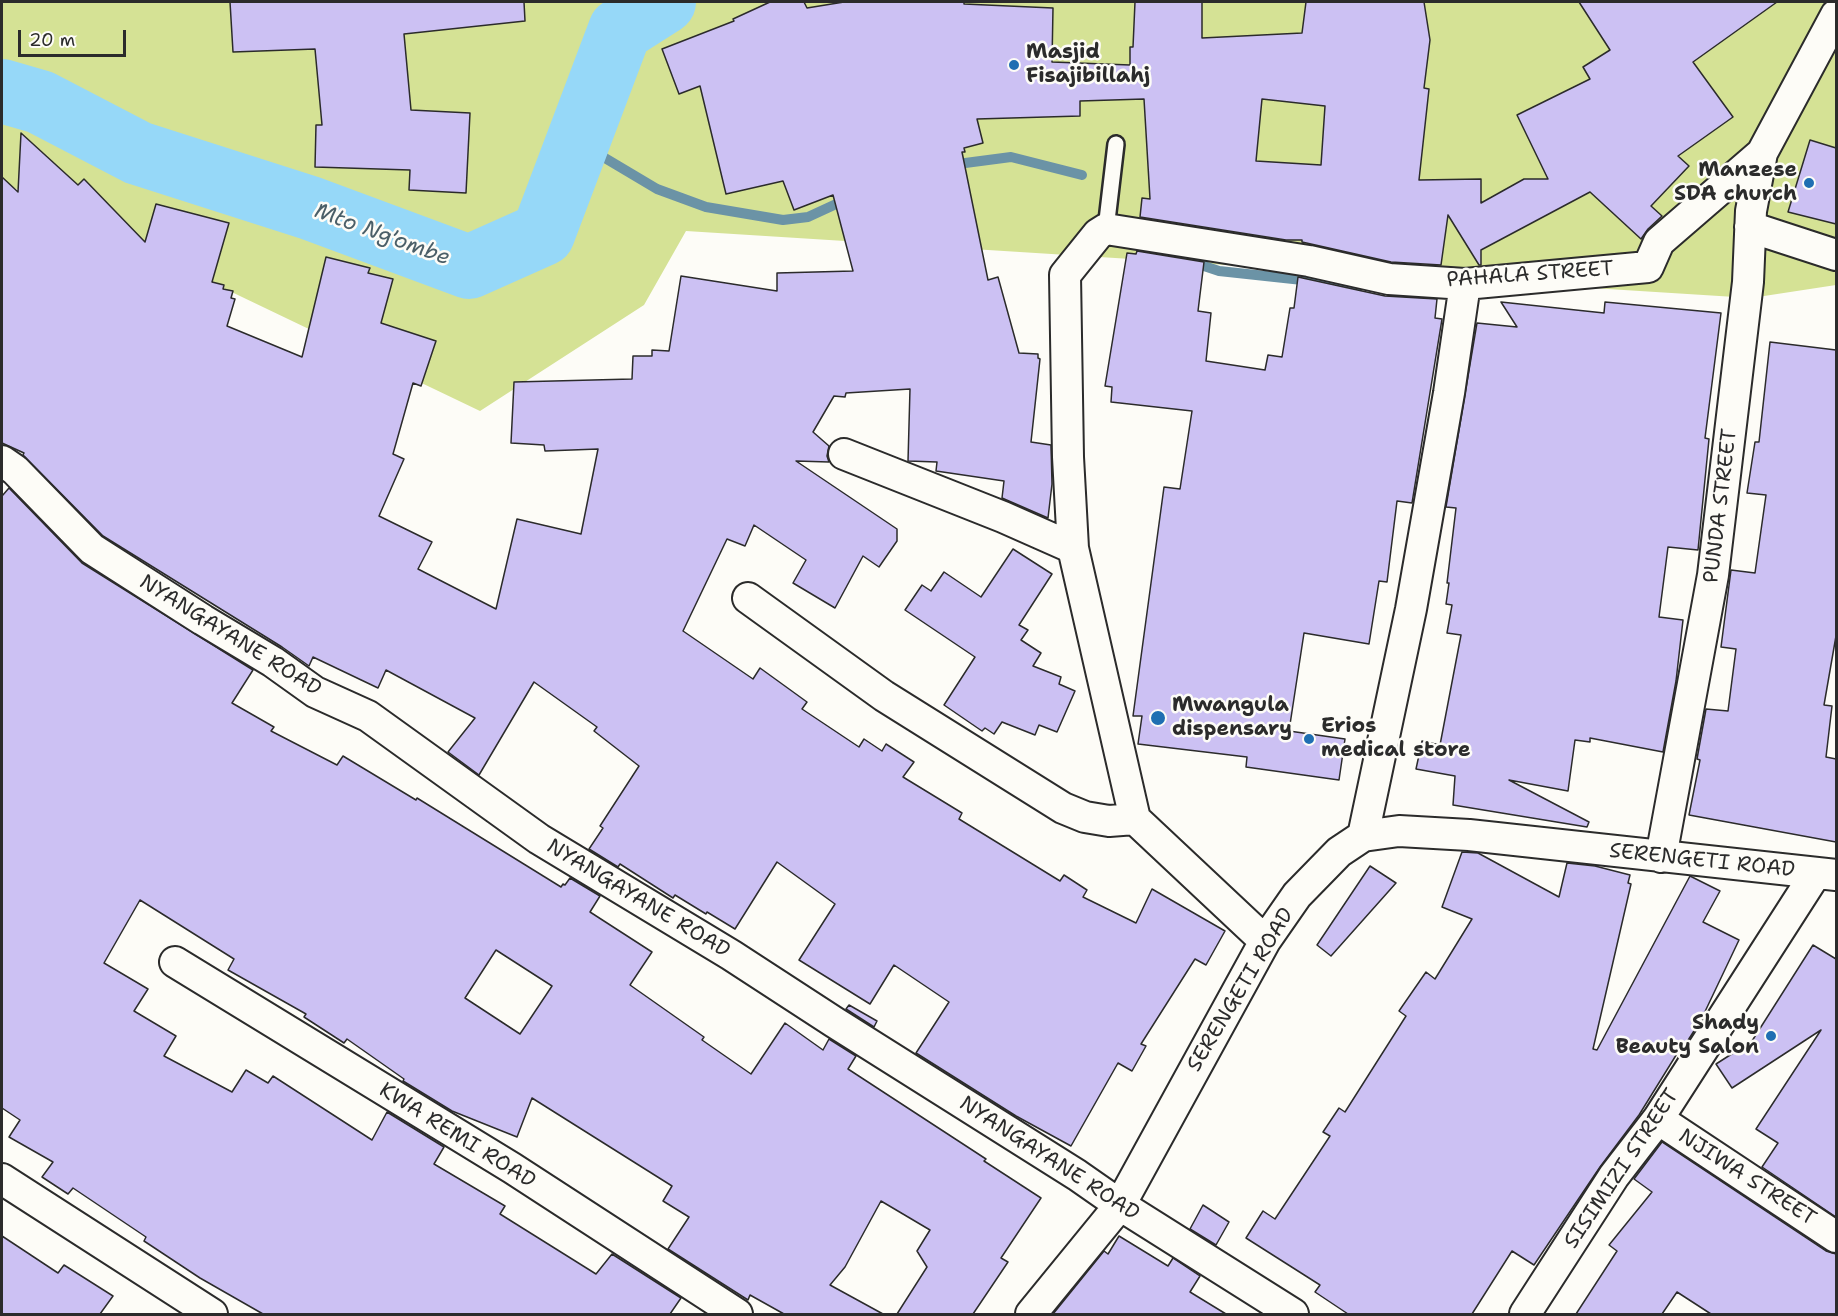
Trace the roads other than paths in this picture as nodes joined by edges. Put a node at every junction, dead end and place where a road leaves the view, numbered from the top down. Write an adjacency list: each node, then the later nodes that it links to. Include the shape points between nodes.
1 (1836, 15): 3 (street, PAHALA STREET)
2 (1116, 144): 5 (lane)
3 (1762, 153): 4 (street, PUNDA STREET); 7 (street, PAHALA STREET, via 1659,242 1648,267)
4 (1750, 227): 6 (street); 14 (street, PUNDA STREET, via 1748,282 1713,575)
5 (1102, 231): 7 (street, PAHALA STREET, via 1308,261 1389,279); 10 (street, via 1065,275)
6 (1836, 255)
7 (1465, 284): 13 (street, via 1412,609)
8 (844, 454): 10 (street)
9 (2, 461): 20 (street, NYANGAYANE ROAD, via 24,478 92,549 315,692 368,716 539,840 731,955)
10 (1072, 548): 12 (street)
11 (748, 598): 12 (street, via 884,696 1063,808 1109,821)
12 (1134, 819): 16 (street)
13 (1363, 836): 14 (street, SERENGETI ROAD, via 1399,831 1434,833); 16 (street, SERENGETI ROAD, via 1339,852 1297,896)
14 (1661, 857): 15 (street, SERENGETI ROAD)
15 (1826, 874): 18 (street, SISIMIZI STREET)
16 (1264, 941): 20 (street, SERENGETI ROAD)
17 (175, 962): 23 (street, KWA REMI ROAD, via 512,1168)
18 (1658, 1119): 21 (street, NJIWA STREET); 26 (street, SISIMIZI STREET, via 1614,1176)
19 (2, 1179): 22 (street)
20 (1120, 1205): 24 (street, SERENGETI ROAD); 25 (street, NYANGAYANE ROAD)
21 (1836, 1237)
22 (212, 1314)
23 (737, 1314)
24 (1031, 1314)
25 (1293, 1314)
26 (1525, 1314)

